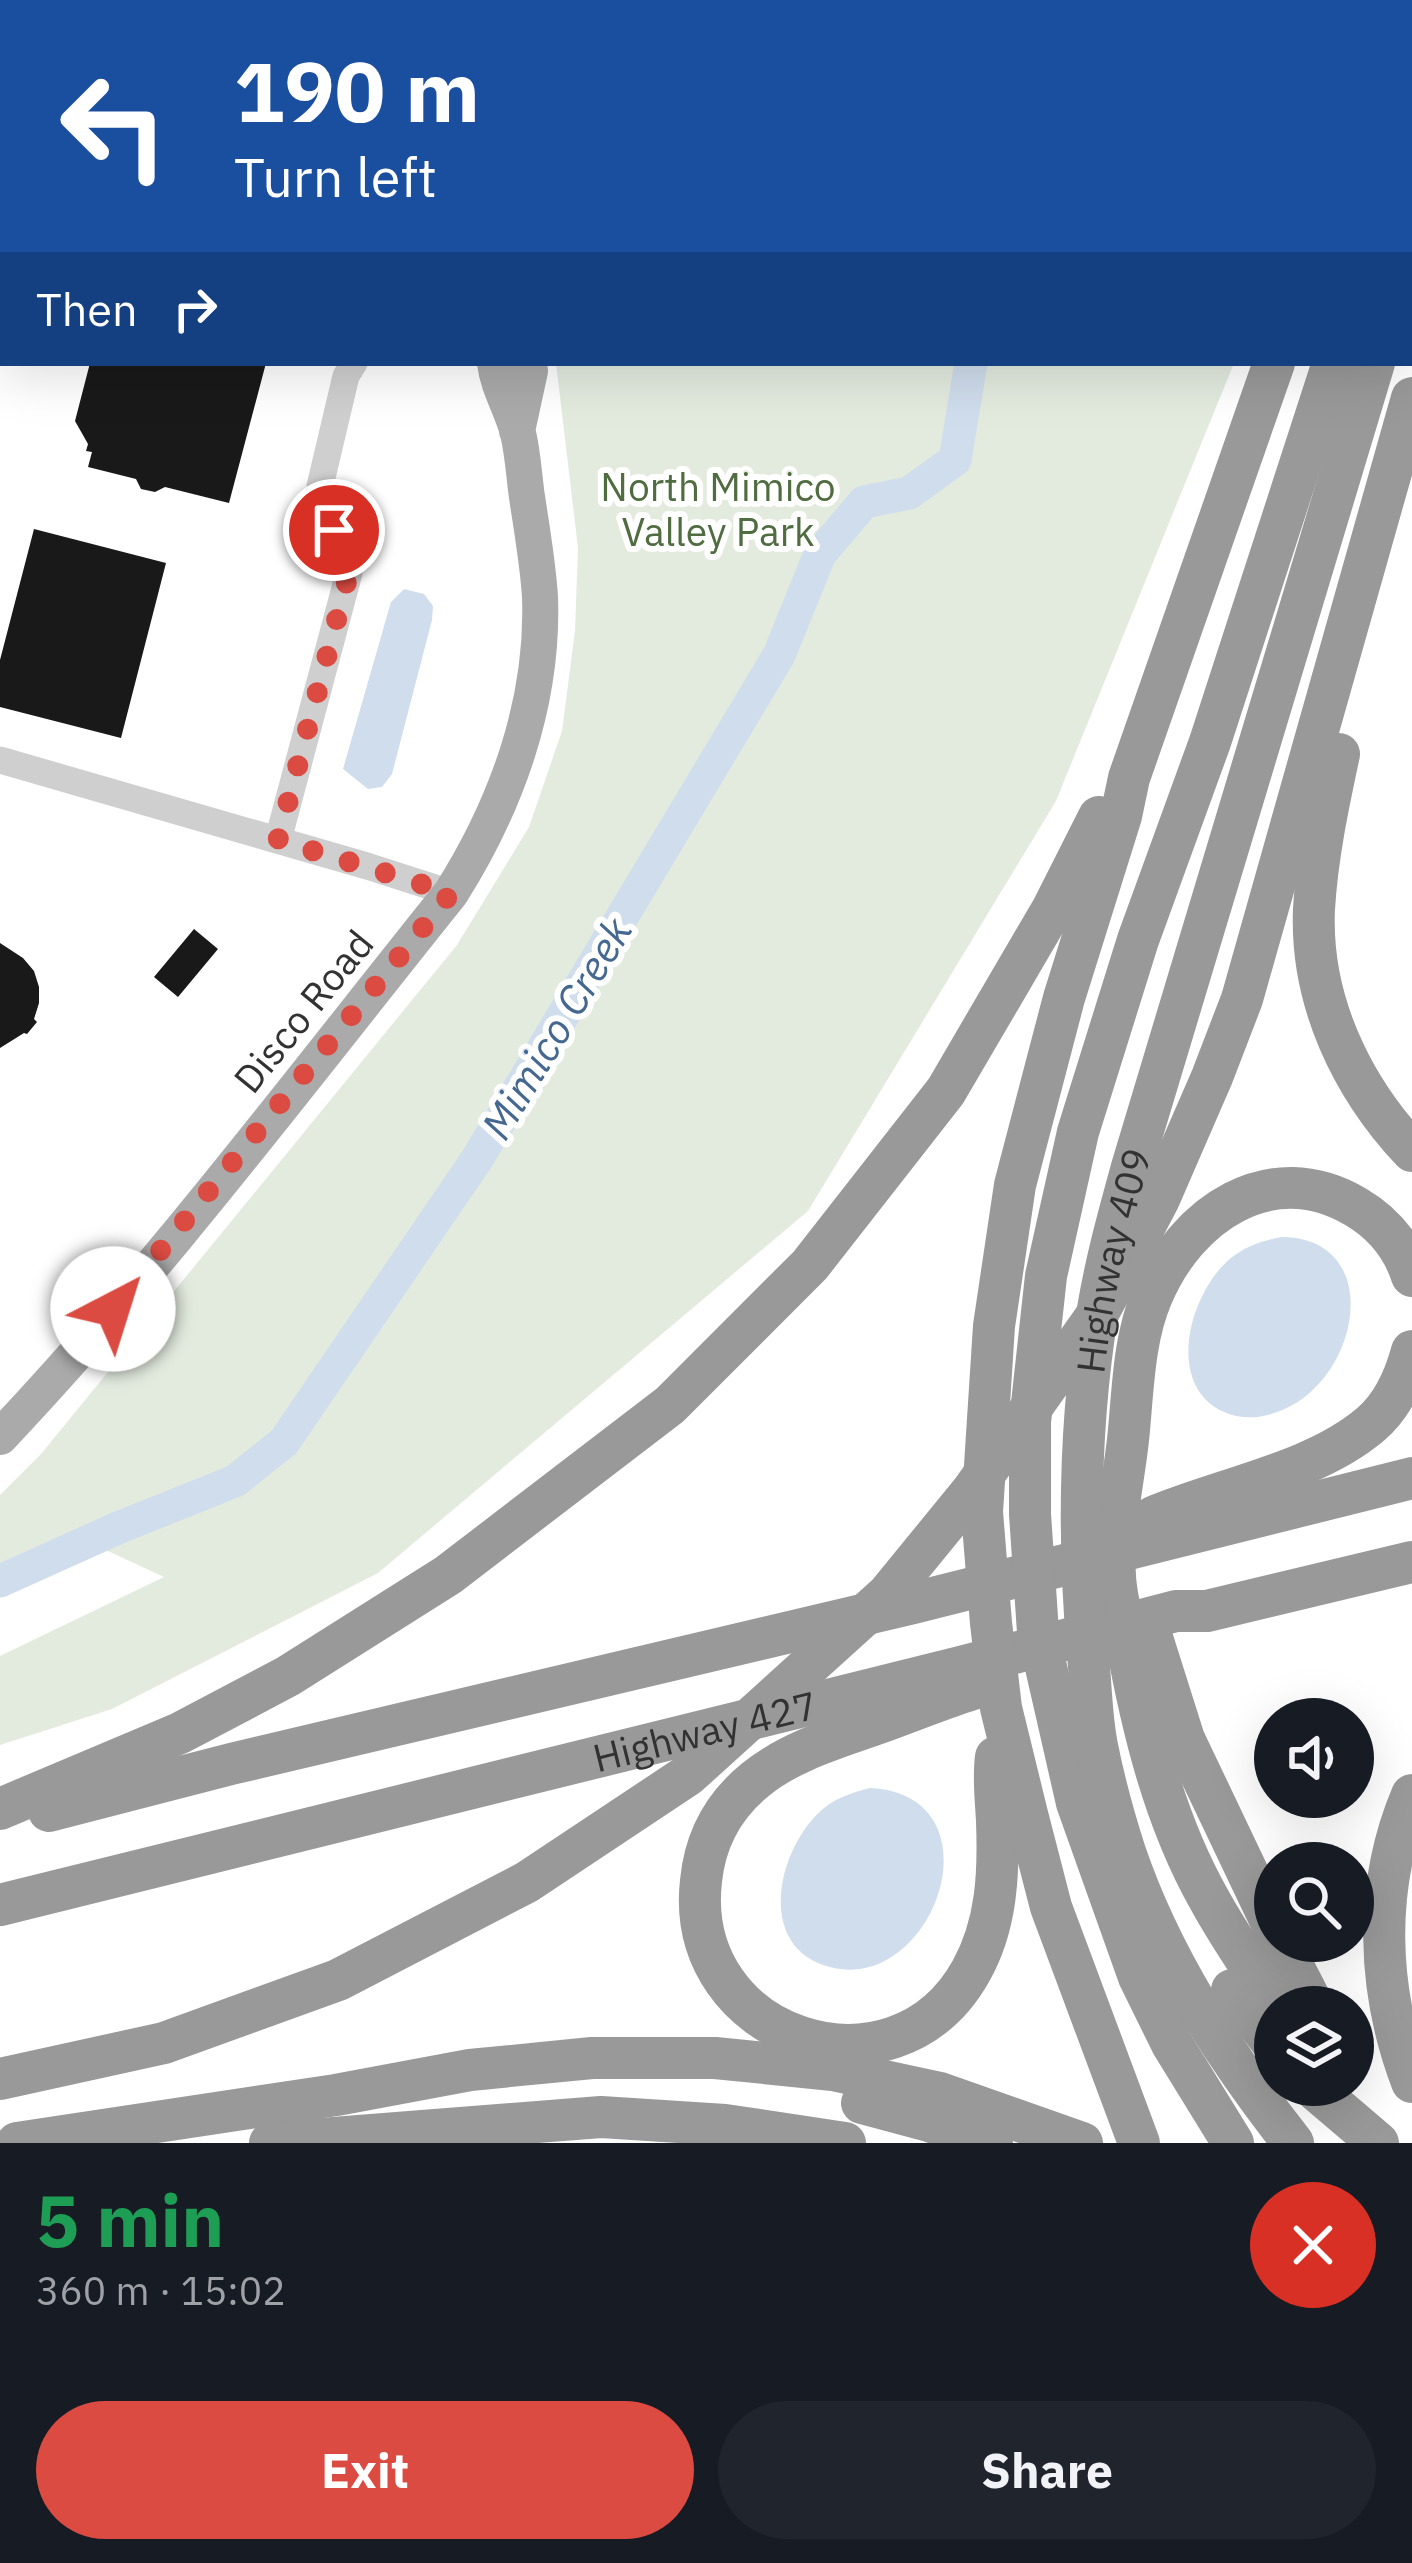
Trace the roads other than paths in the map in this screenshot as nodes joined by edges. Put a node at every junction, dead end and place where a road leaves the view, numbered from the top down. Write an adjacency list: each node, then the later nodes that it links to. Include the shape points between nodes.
1 (352, 366): 12 (lane, via 320,486 349,573)
2 (495, 366): 9 (main road, Disco Road)
3 (529, 366): 9 (main road, Disco Road)
4 (1273, 366): 11 (highway)
5 (1332, 366): 29 (highway, Highway 409, via 1078,1132 1039,1329 1030,1422 1038,1632 1077,1803)
6 (1373, 366): 22 (highway, Highway 409, via 1114,1237 1085,1427)
7 (1412, 398): 32 (highway, via 1243,999 1159,1198 1097,1315 973,1490 887,1594 688,1775 526,1882 338,1980 164,2043)
8 (1412, 410): 14 (highway, via 1331,792 1314,913 1332,1028 1368,1095)
9 (518, 431): 13 (main road, Disco Road, via 536,553 538,650 500,804)
10 (0, 760): 12 (lane)
11 (1129, 778): 23 (highway, via 1015,1186 994,1326 982,1512 991,1623); 25 (highway, via 1102,810 946,1091 810,1265 670,1405 448,1575 288,1676)
12 (278, 840): 13 (lane)
13 (451, 893): 17 (main road, Disco Road, via 189,1219)
14 (1412, 1151)
15 (1412, 1276): 18 (highway, via 1392,1236 1347,1202 1279,1188 1226,1206 1179,1246 1150,1300)
16 (1412, 1351): 20 (highway, via 1373,1423)
17 (0, 1437)
18 (1126, 1456): 27 (highway, via 1140,1595 1169,1698); 30 (highway, via 1115,1576 1147,1741 1208,1897)
19 (1412, 1478): 20 (highway, Highway 427)
20 (1167, 1525): 26 (highway, Highway 427, via 1008,1578)
21 (1412, 1562): 23 (highway, via 1186,1615)
22 (1083, 1597): 31 (highway, via 1154,1847 1221,1974); 46 (highway, Highway 409, via 1096,1743 1143,1899 1211,2027)
23 (975, 1689): 23 (highway, via 994,1767 996,1894 962,1986 922,2024 875,2042 814,2041 758,2017 722,1978 701,1925 703,1861 727,1809 770,1768); 28 (highway, Highway 427); 43 (highway)
24 (1412, 1795): 33 (highway, via 1391,1867 1384,1940 1388,1999)
25 (0, 1809)
26 (0, 1823)
27 (1254, 1887)
28 (0, 1905)
29 (1113, 1910): 44 (highway, via 1129,1988); 45 (highway, Highway 409, via 1172,2044)
30 (1264, 1986)
31 (1254, 2018)
32 (0, 2079)
33 (1412, 2082)
34 (336, 2095): 38 (highway); 41 (highway, via 658,2074 828,2095); 42 (highway, via 470,2069 715,2058 940,2092)
35 (1336, 2106): 47 (highway)
36 (1350, 2106): 47 (highway)
37 (1363, 2106): 47 (highway)
38 (17, 2143)
39 (271, 2143): 40 (highway, via 602,2117)
40 (845, 2143)
41 (992, 2143)
42 (1082, 2143)
43 (1139, 2143)
44 (1204, 2143)
45 (1234, 2143)
46 (1293, 2143)
47 (1382, 2143)

